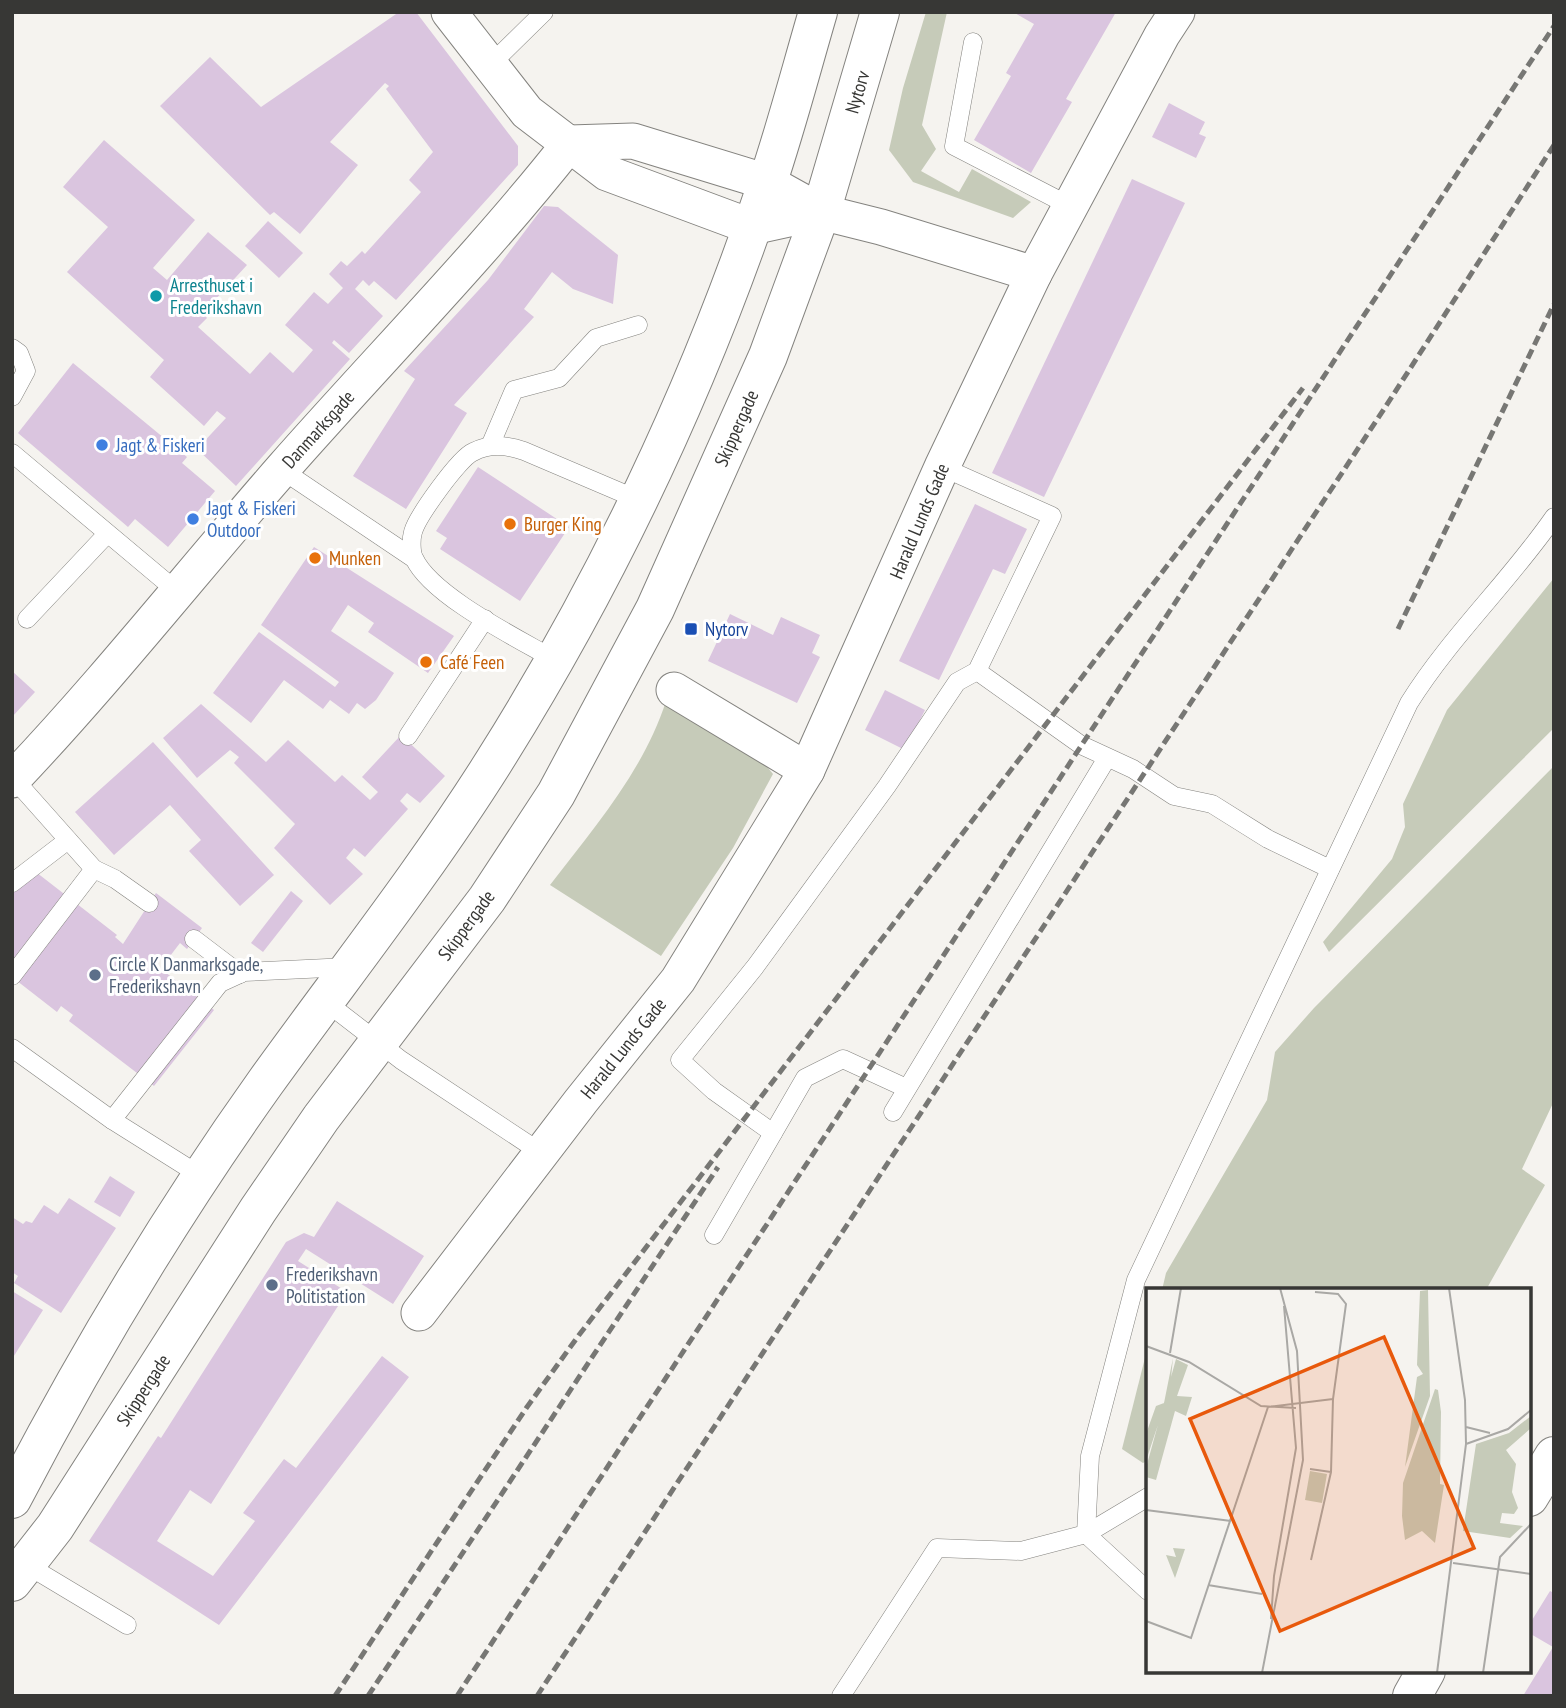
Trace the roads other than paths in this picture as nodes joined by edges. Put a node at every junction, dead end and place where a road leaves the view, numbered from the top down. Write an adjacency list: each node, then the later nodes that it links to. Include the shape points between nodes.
1 (449, 12): 7 (street)
2 (544, 12): 7 (lane)
3 (818, 12): 9 (main road)
4 (880, 12): 11 (main road, Nytorv)
5 (1177, 12): 10 (street, Harald Lunds Gade)
6 (973, 42): 10 (lane, via 954,146)
7 (490, 65): 8 (street, via 527,112)
8 (570, 143): 9 (street, via 633,141); 12 (street, via 607,173); 20 (street, Danmarksgade)
9 (768, 182): 11 (street); 12 (main road)
10 (1070, 206): 13 (street, Harald Lunds Gade)
11 (821, 212): 12 (street); 13 (street); 45 (main road, Skippergade, via 768,356 655,609 556,794 486,899)
12 (752, 227): 21 (main road, via 688,391)
13 (1034, 274): 19 (street, Harald Lunds Gade)
14 (638, 325): 17 (lane, via 596,338 559,378 514,390)
15 (12, 348): 16 (lane, via 26,371)
16 (12, 397)
17 (490, 446): 21 (lane, via 524,451); 24 (lane, via 458,463 413,531)
18 (12, 453): 23 (lane)
19 (942, 467): 29 (lane, via 1052,516); 33 (street, Harald Lunds Gade)
20 (282, 470): 24 (lane); 25 (street, Danmarksgade)
21 (639, 500): 28 (main road)
22 (1554, 517): 37 (lane, via 1433,664 1409,703)
23 (107, 534): 25 (lane); 26 (lane)
24 (413, 558): 27 (lane, via 432,583)
25 (179, 593): 34 (street, Danmarksgade)
26 (27, 619)
27 (485, 619): 28 (lane); 31 (lane)
28 (555, 660): 41 (main road, via 447,835)
29 (977, 671): 32 (lane, via 1058,730); 50 (lane, via 957,682 755,967 680,1060)
30 (674, 690): 33 (street)
31 (408, 736)
32 (1107, 758): 37 (lane, via 1174,796 1212,804 1268,839); 47 (lane)
33 (807, 769): 51 (street, Harald Lunds Gade, via 678,980)
34 (13, 780): 35 (lane)
35 (68, 840): 36 (lane); 38 (lane)
36 (94, 869): 39 (lane); 43 (lane)
37 (1331, 869): 59 (lane, via 1136,1280 1090,1457)
38 (12, 883)
39 (149, 903)
40 (194, 939): 42 (lane)
41 (352, 967): 42 (lane); 44 (main road)
42 (240, 974): 49 (lane, via 220,983)
43 (12, 976)
44 (326, 1002): 45 (lane); 52 (main road)
45 (379, 1043): 51 (lane); 60 (main road, Skippergade, via 258,1210 55,1527)
46 (12, 1048): 49 (lane)
47 (906, 1088): 48 (lane); 50 (lane, via 843,1059 805,1078)
48 (893, 1112)
49 (112, 1120): 52 (lane)
50 (773, 1133): 53 (lane)
51 (543, 1154): 54 (street, Harald Lunds Gade)
52 (201, 1176): 58 (main road, via 115,1313)
53 (714, 1235)
54 (419, 1312)
55 (1554, 1456): 56 (main road)
56 (1531, 1494)
57 (1146, 1498): 59 (lane)
58 (12, 1499)
59 (1086, 1535): 61 (lane); 64 (lane, via 1021,1551 937,1548)
60 (17, 1568): 62 (lane)
61 (1146, 1589)
62 (127, 1625)
63 (1425, 1673): 65 (main road)
64 (841, 1696)
65 (1412, 1696)

